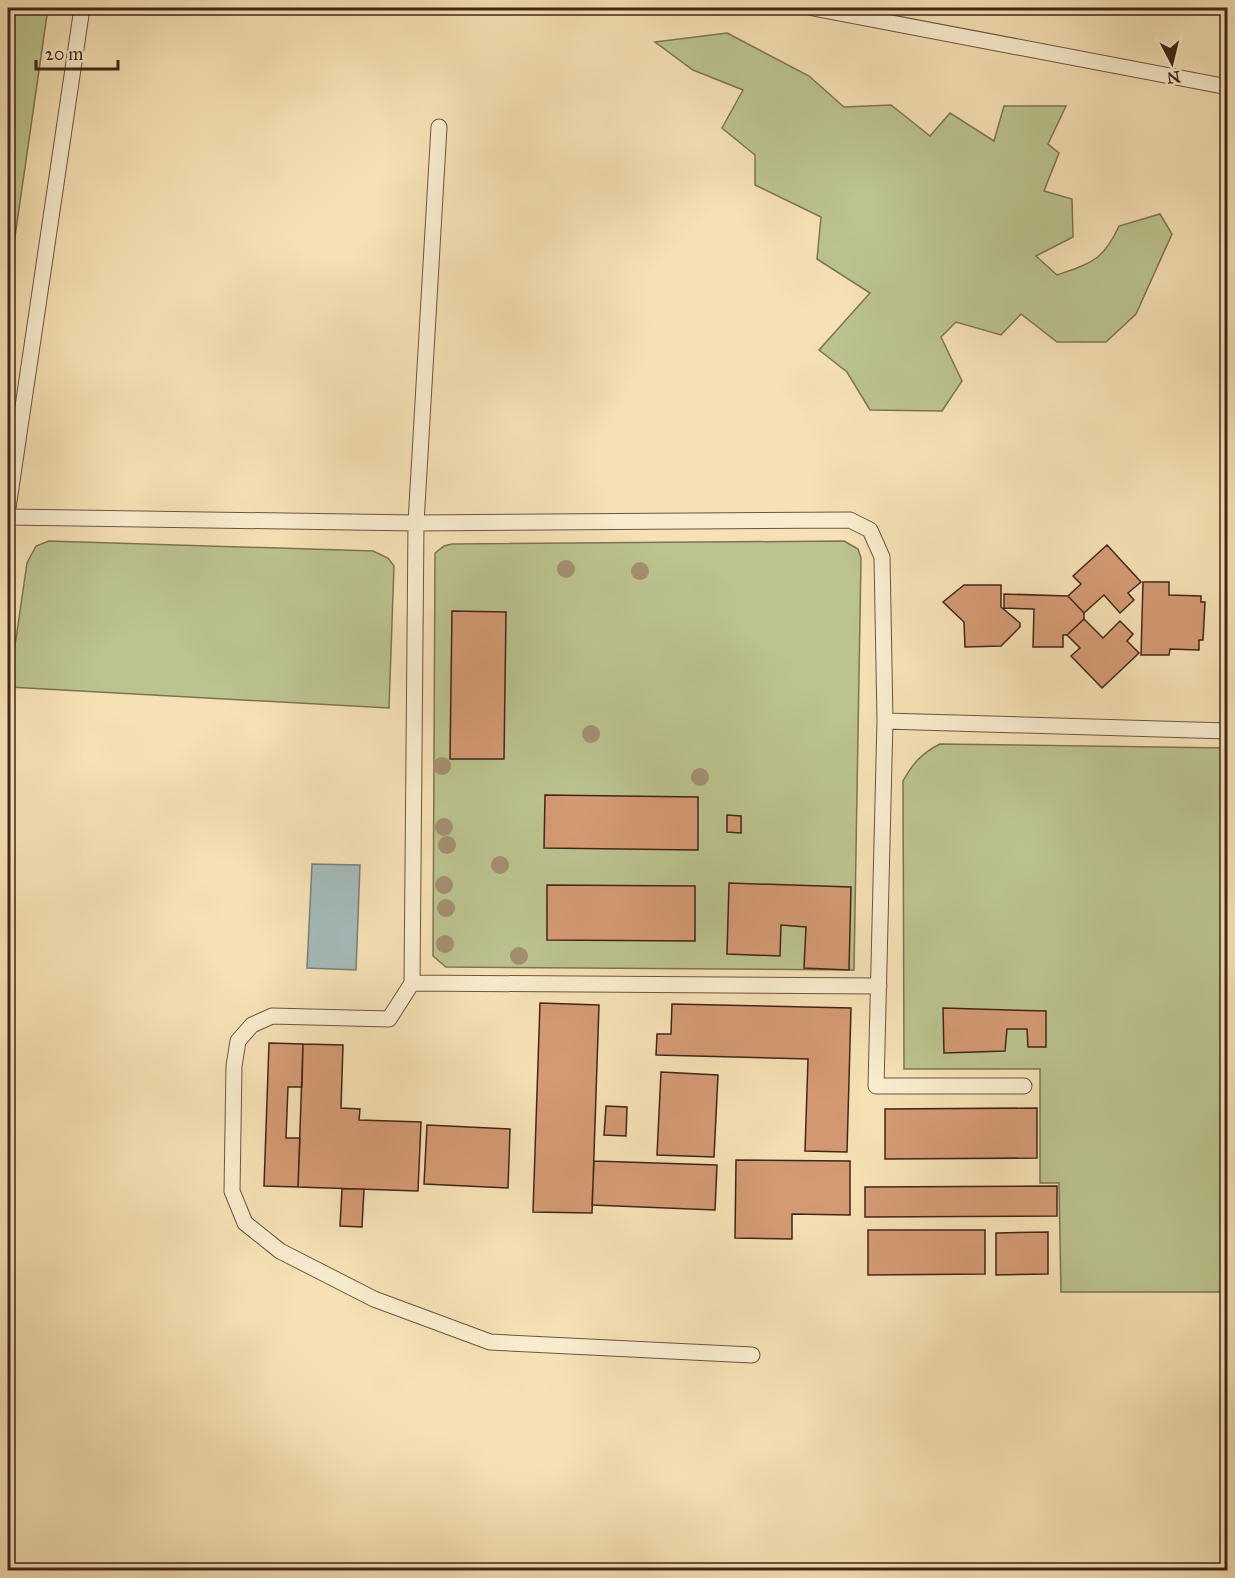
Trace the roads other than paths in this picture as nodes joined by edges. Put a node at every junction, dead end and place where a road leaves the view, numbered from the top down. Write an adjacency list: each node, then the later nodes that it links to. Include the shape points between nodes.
1 (82, 8): 5 (lane)
2 (813, 8): 3 (lane)
3 (1227, 87)
4 (439, 127): 7 (lane)
5 (8, 508)
6 (8, 517): 7 (lane)
7 (416, 523): 8 (lane, via 850,520 870,530 882,557); 10 (lane)
8 (885, 721): 9 (lane); 11 (lane)
9 (1227, 731)
10 (412, 983): 11 (lane); 13 (lane, via 389,1019 272,1016 252,1025 238,1041 232,1191 245,1223 280,1251 374,1299 490,1342)
11 (879, 986): 12 (lane, via 876,1086)
12 (1023, 1086)
13 (752, 1355)

